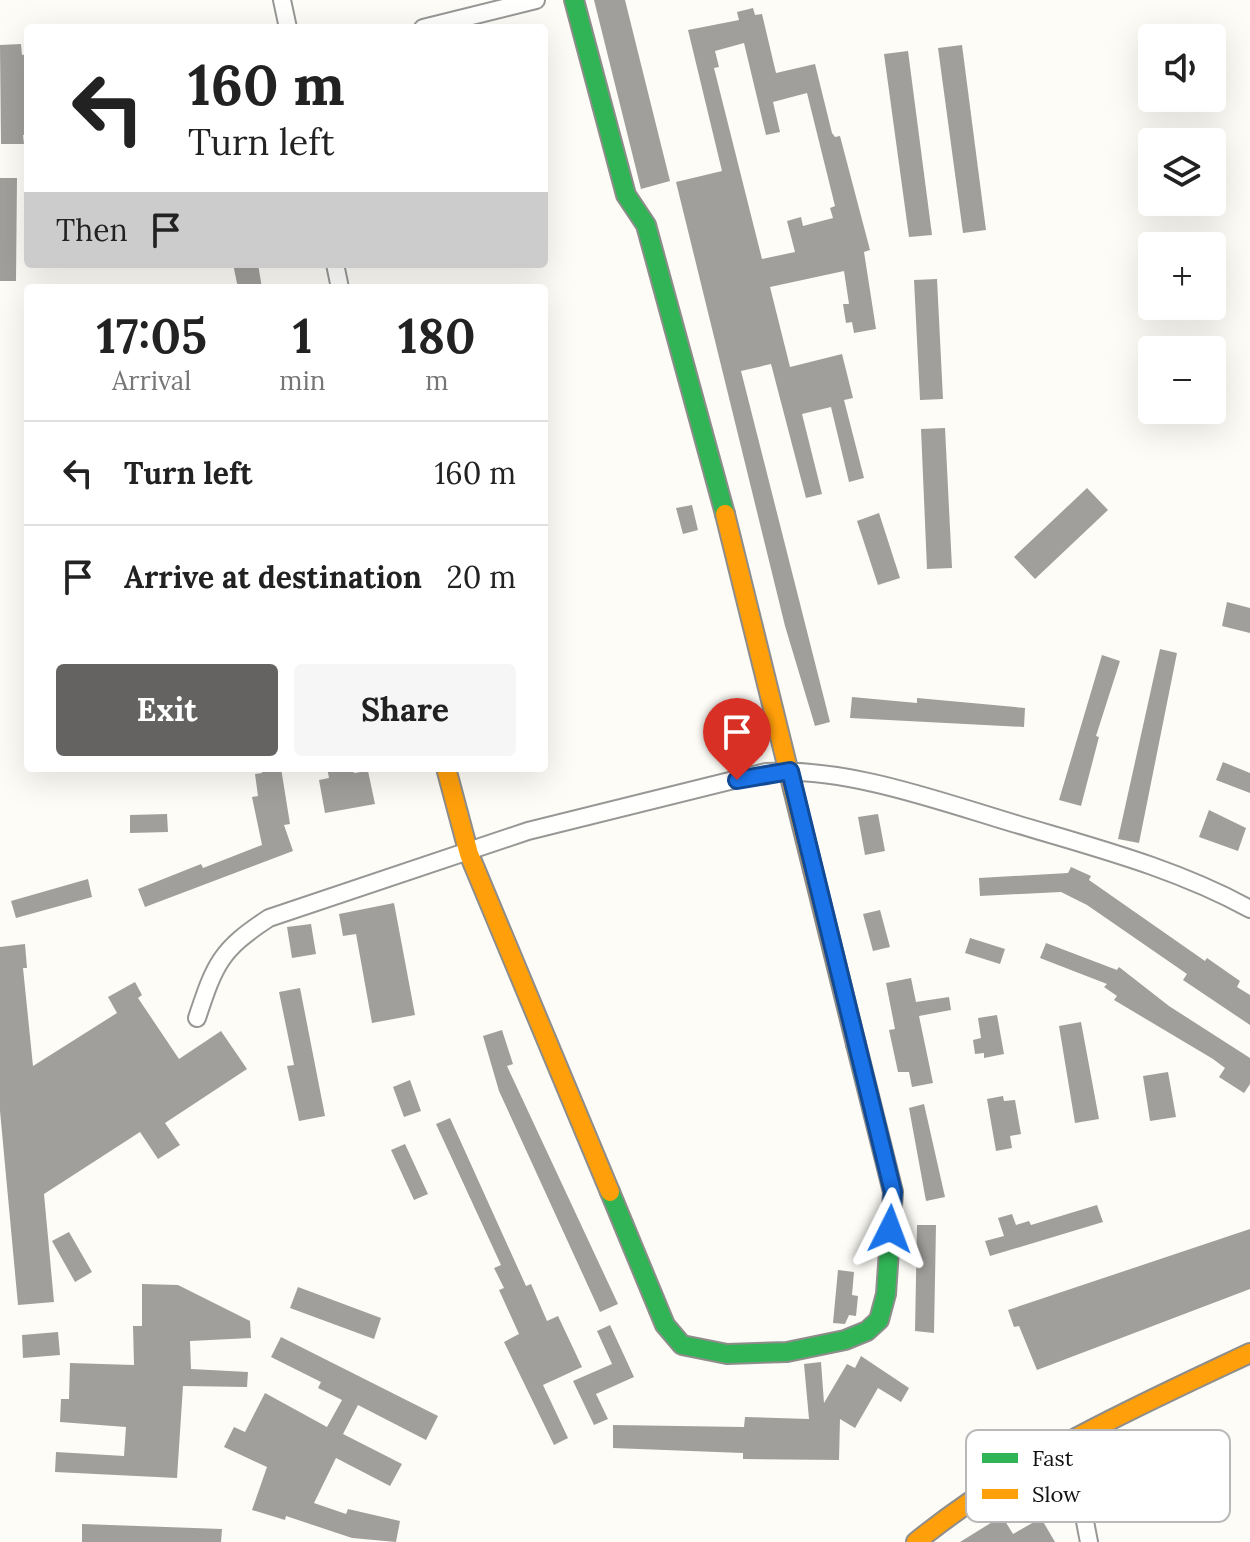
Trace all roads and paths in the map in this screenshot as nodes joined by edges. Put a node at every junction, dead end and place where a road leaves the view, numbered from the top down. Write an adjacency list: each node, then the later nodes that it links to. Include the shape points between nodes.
1 (282, 0): 4 (street)
2 (536, 0): 5 (street)
3 (574, 0): 6 (street, via 626,195 646,225)
4 (287, 24)
5 (439, 24)
6 (790, 771): 8 (street, via 766,772 528,831); 8 (street, via 893,1192 885,1303 878,1322 868,1332 832,1345 707,1354 682,1346 665,1325); 9 (street, via 896,789 1147,861)
7 (447, 772): 8 (street)
8 (469, 854): 10 (street, via 269,918 215,964)
9 (1250, 909)
10 (197, 1018)
11 (1250, 1353): 12 (street)
12 (1092, 1430)
13 (966, 1503): 15 (street)
14 (1086, 1522): 16 (street)
15 (916, 1542)
16 (1089, 1542)

